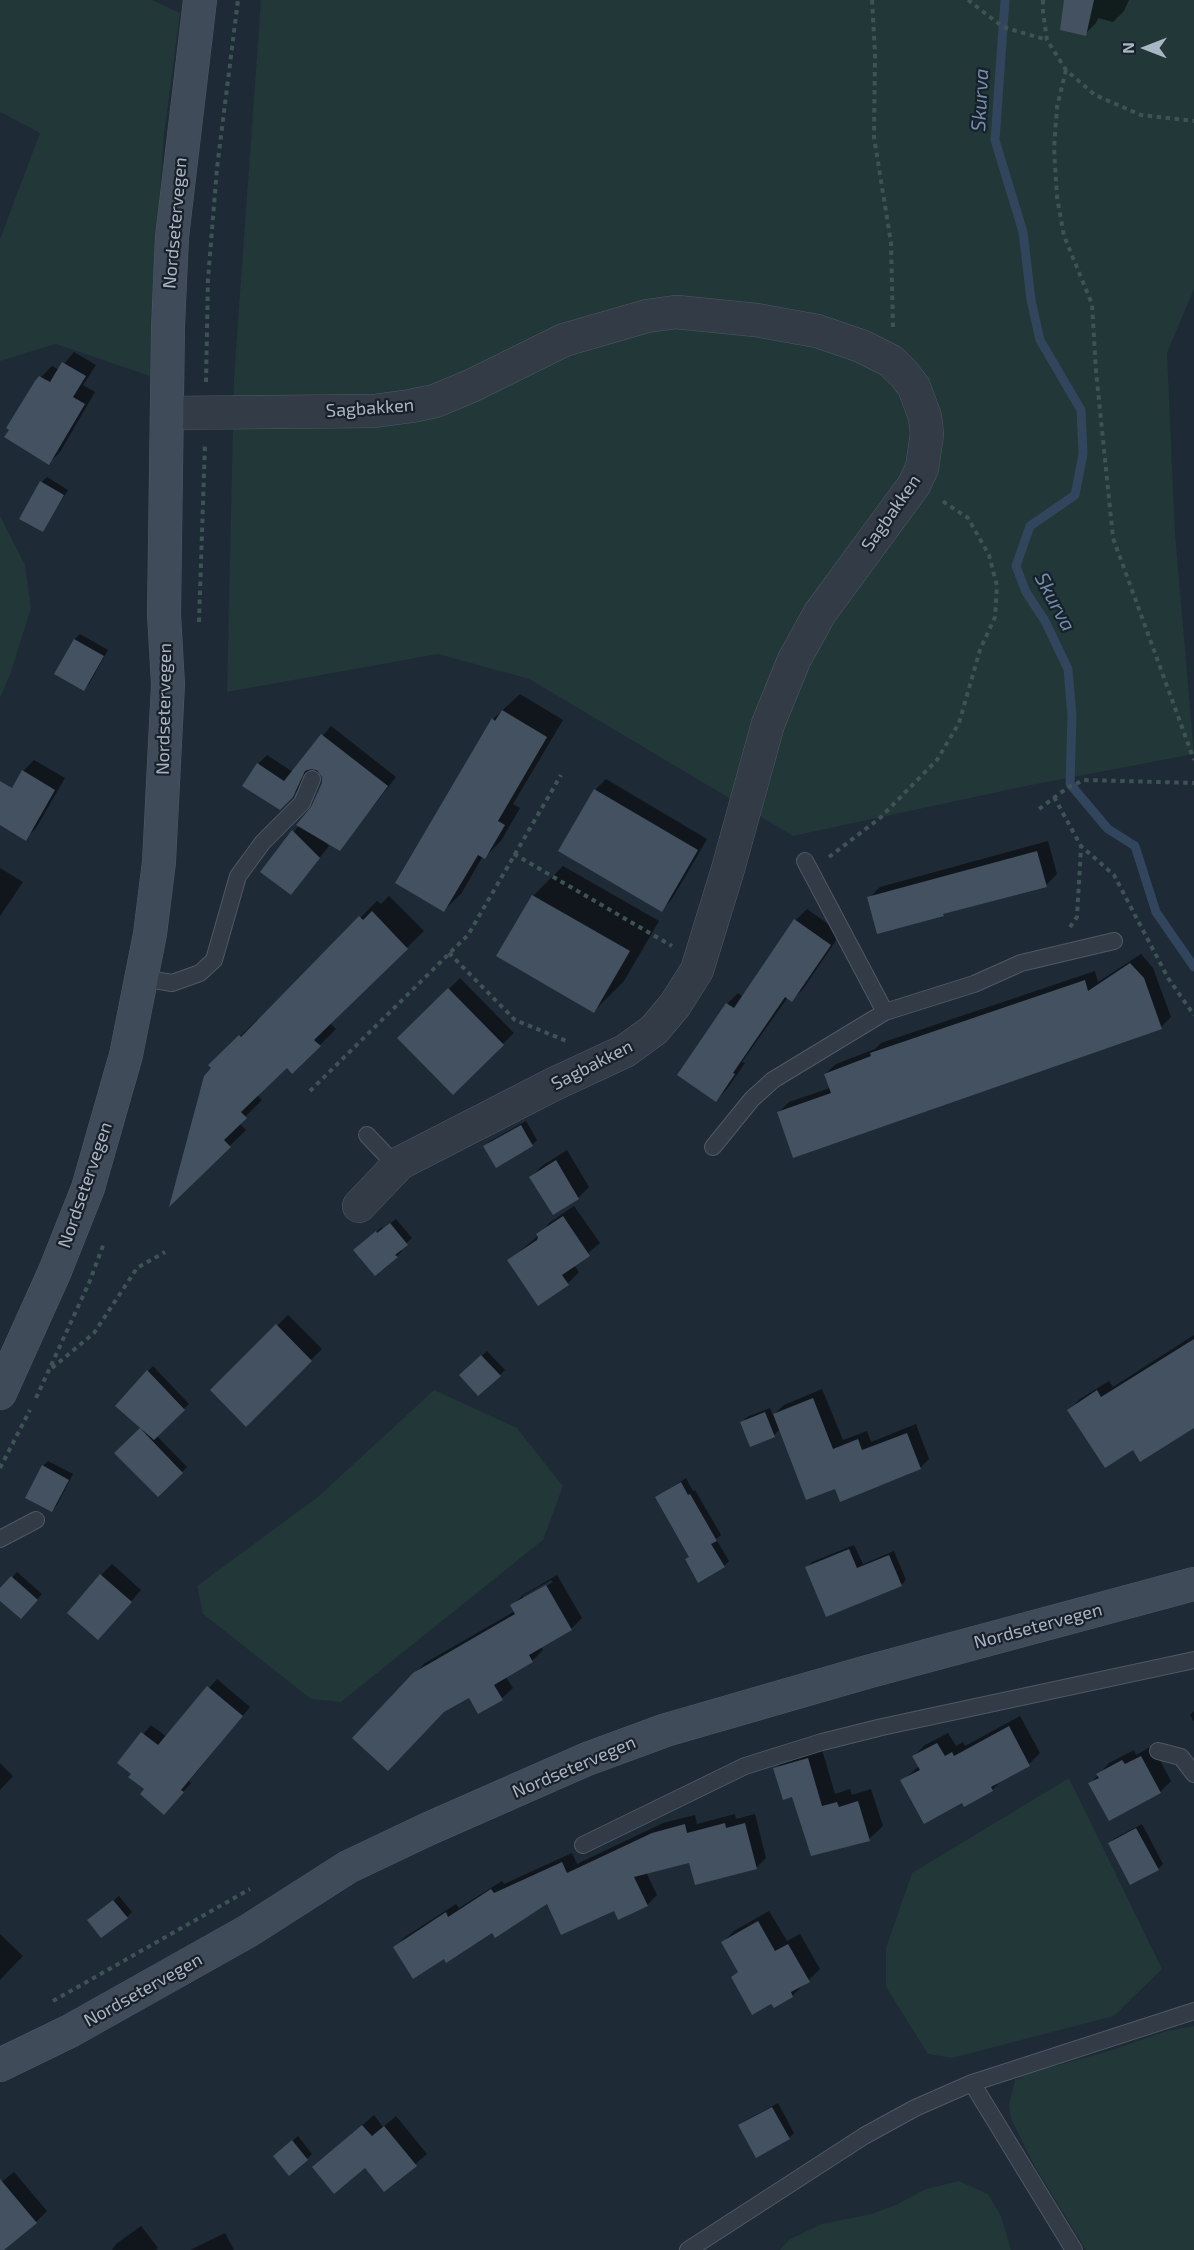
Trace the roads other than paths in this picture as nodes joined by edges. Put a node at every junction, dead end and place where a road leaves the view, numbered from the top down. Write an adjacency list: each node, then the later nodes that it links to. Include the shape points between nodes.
1 (200, 0): 2 (main road, Nordsetervegen, via 172,237)
2 (167, 413): 6 (main road, Nordsetervegen, via 167,708 159,862); 10 (street, Sagbakken, via 374,411 411,406 471,386 564,340 647,316 676,312 817,331 861,346 891,361 914,387 925,417 922,468 914,485 820,613 794,660 768,724 699,962 675,1005 654,1030 626,1051)
3 (312, 779): 6 (lane, via 302,803 263,842 238,876 213,960 200,973 172,983)
4 (805, 861): 7 (lane)
5 (1114, 940): 7 (lane, via 1021,963 974,984)
6 (142, 978): 12 (main road, Nordsetervegen, via 126,1055 88,1188)
7 (885, 1012): 9 (lane, via 773,1080)
8 (368, 1136): 10 (lane, via 388,1157)
9 (713, 1147)
10 (400, 1163): 11 (street, Sagbakken)
11 (359, 1206)
12 (1, 1390)
13 (36, 1520): 14 (lane)
14 (0, 1539)
15 (1194, 1584): 21 (main road, Nordsetervegen, via 855,1675 666,1730 587,1759 348,1867 248,1931 70,2031)
16 (1194, 1660): 19 (lane, via 811,1746 745,1766)
17 (1158, 1751): 18 (lane, via 1181,1757)
18 (1194, 1774)
19 (583, 1845)
20 (1194, 2011): 22 (lane)
21 (0, 2065)
22 (972, 2083): 23 (lane, via 864,2136); 24 (lane)
23 (688, 2250)
24 (1074, 2250)

